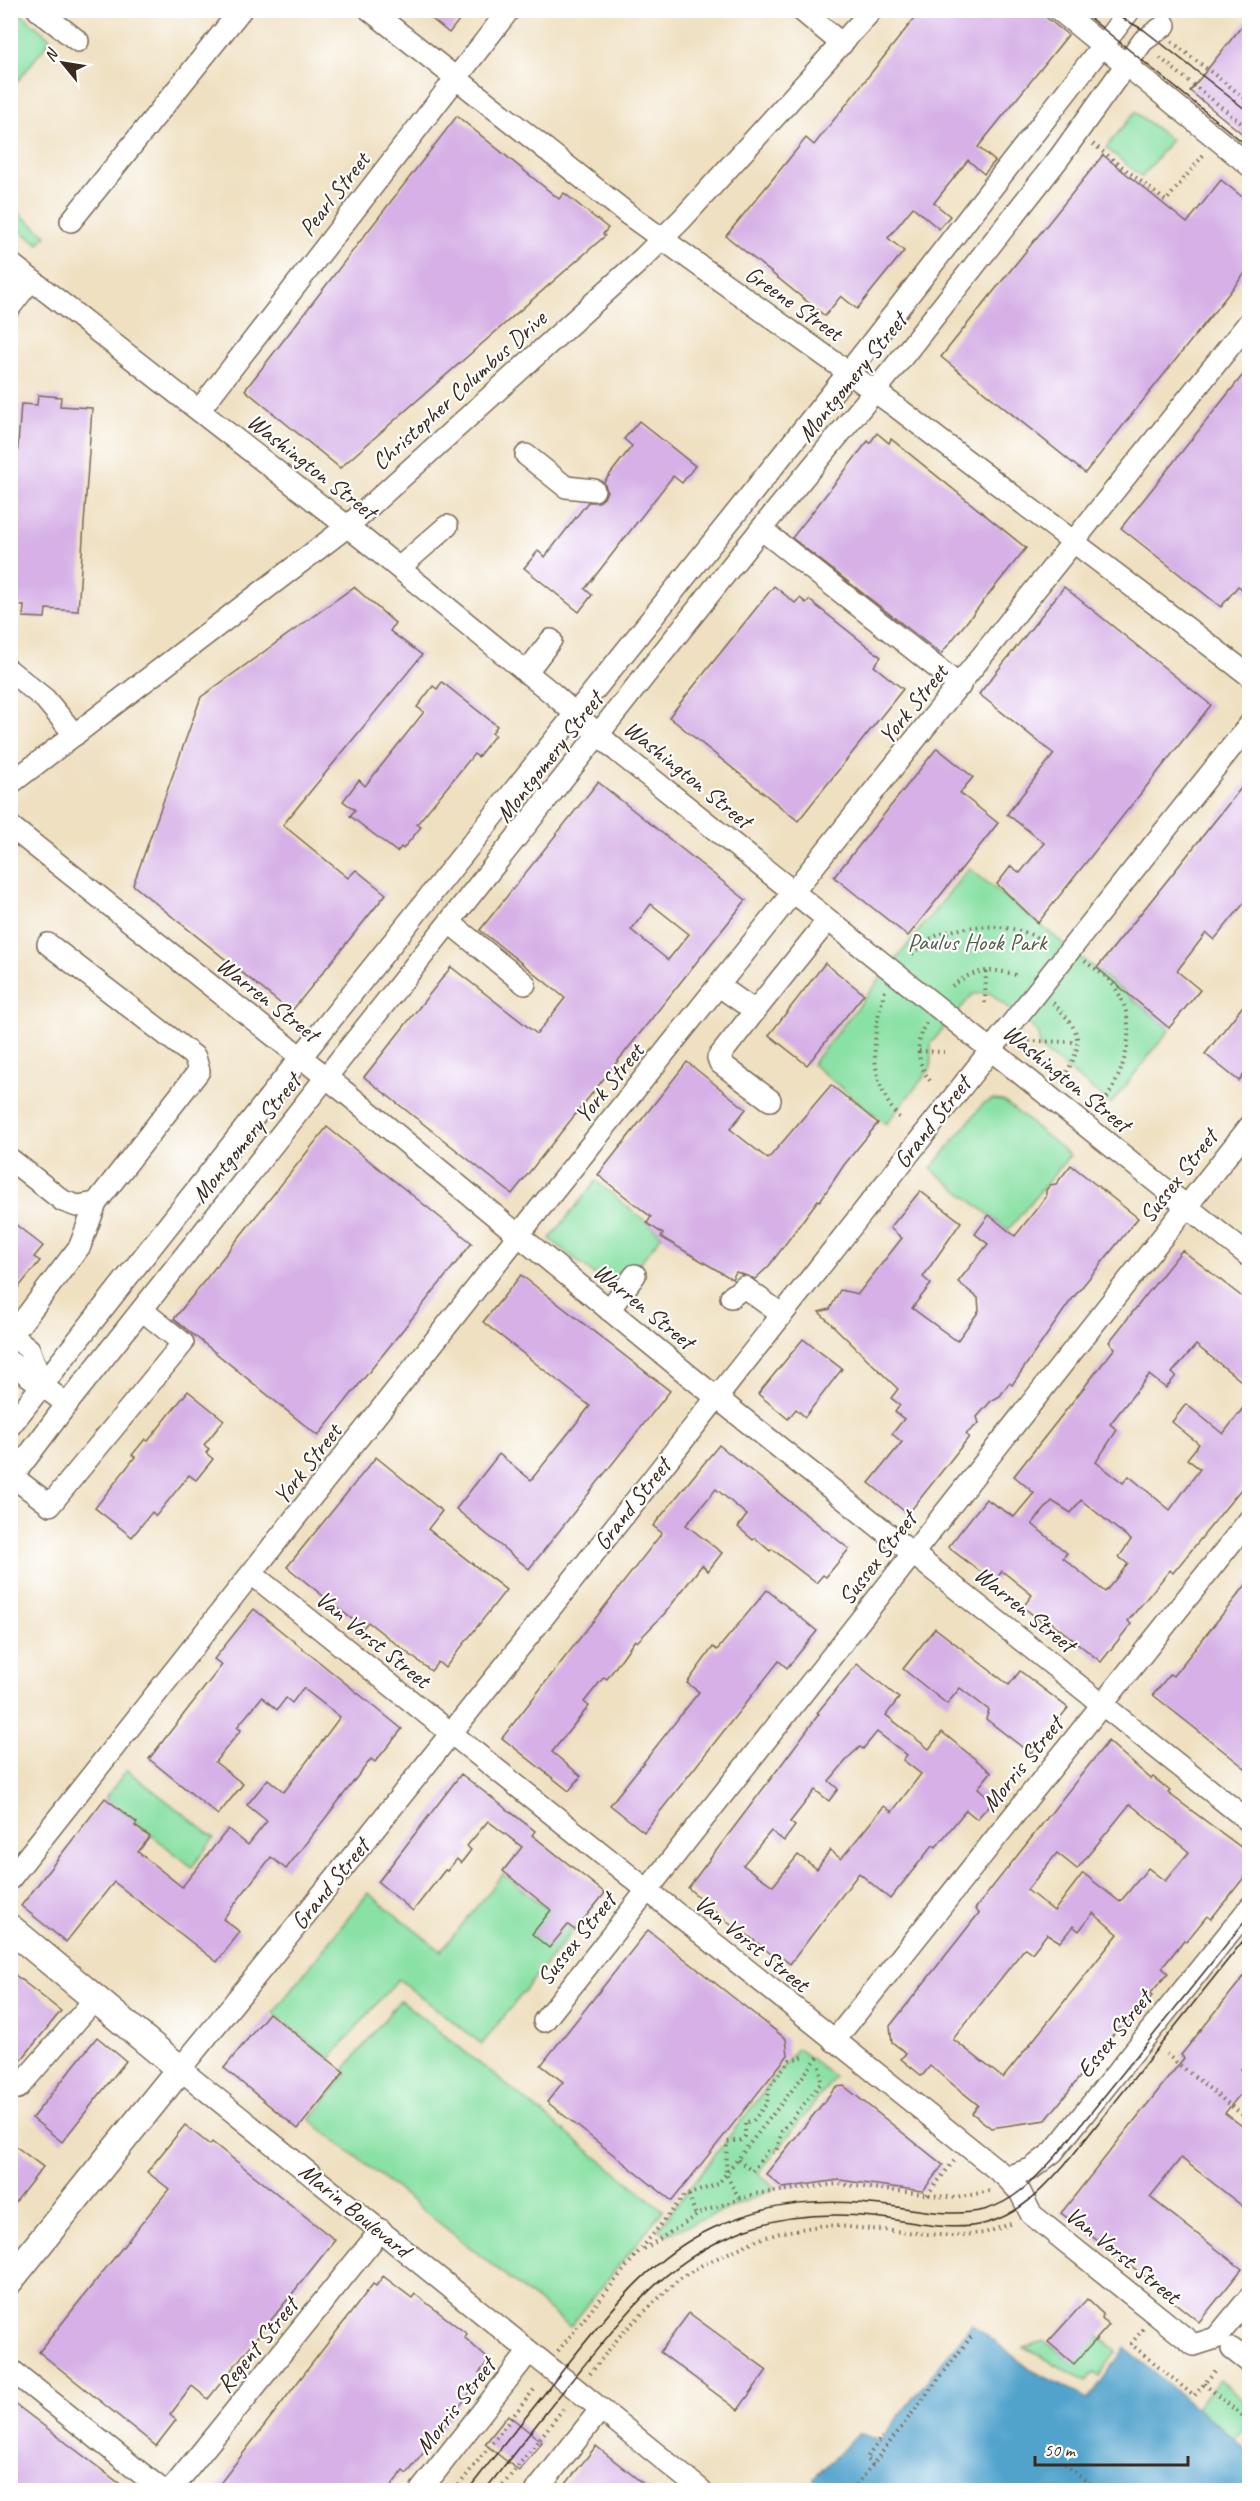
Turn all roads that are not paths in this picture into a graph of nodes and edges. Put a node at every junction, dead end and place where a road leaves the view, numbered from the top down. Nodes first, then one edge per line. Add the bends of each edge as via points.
1 (38, 10) edge
2 (242, 10) edge
3 (370, 10) edge
4 (509, 10) edge
5 (801, 10) edge
6 (872, 10) edge
7 (1059, 10) edge
8 (1123, 13) edge
9 (1168, 34) road end
10 (78, 40) dead end
11 (1143, 41) junction
12 (842, 44) junction
13 (1102, 46) junction
14 (1126, 65) junction
15 (455, 79) junction
16 (1250, 166) edge
17 (71, 221) dead end
18 (662, 239) junction
19 (10, 263) edge
20 (32, 280) junction
21 (10, 307) edge
22 (1250, 321) edge
23 (849, 373) junction
24 (875, 392) junction
25 (200, 409) junction
26 (526, 455) dead end
27 (594, 490) dead end
28 (348, 526) junction
29 (447, 526) dead end
30 (760, 529) junction
31 (1076, 542) junction
32 (399, 568) junction
33 (551, 640) dead end
34 (10, 671) edge
35 (526, 673) junction
36 (1250, 676) edge
37 (960, 686) junction
38 (575, 713) junction
39 (1250, 724) edge
40 (75, 735) junction
41 (599, 735) junction
42 (10, 784) edge
43 (10, 826) edge
44 (794, 893) junction
45 (828, 920) junction
46 (450, 923) junction
47 (48, 944) dead end
48 (525, 984) dead end
49 (719, 986) junction
50 (755, 1011) junction
51 (990, 1048) junction
52 (301, 1057) junction
53 (327, 1078) junction
54 (770, 1100) dead end
55 (1250, 1126) edge
56 (10, 1159) edge
57 (96, 1203) junction
58 (1186, 1207) junction
59 (517, 1236) junction
60 (1250, 1257) edge
61 (635, 1275) dead end
62 (730, 1297) dead end
63 (142, 1310) junction
64 (609, 1311) junction
65 (781, 1314) junction
66 (11, 1334) edge
67 (10, 1362) edge
68 (42, 1384) junction
69 (716, 1397) junction
70 (67, 1404) junction
71 (10, 1426) edge
72 (12, 1478) edge
73 (1250, 1519) edge
74 (914, 1553) junction
75 (252, 1574) junction
76 (1103, 1704) junction
77 (449, 1734) junction
78 (1250, 1822) edge
79 (10, 1879) edge
80 (647, 1892) junction
81 (1250, 1906) edge
82 (10, 1928) edge
83 (96, 1998) junction
84 (544, 2021) dead end
85 (834, 2041) junction
86 (180, 2069) junction
87 (10, 2082) edge
88 (998, 2184) junction
89 (381, 2230) junction
90 (10, 2280) edge
91 (1250, 2297) edge
92 (1224, 2344) junction
93 (528, 2353) junction
94 (1250, 2363) edge
95 (10, 2369) edge
96 (600, 2410) junction
97 (162, 2490) edge
98 (171, 2490) edge
99 (421, 2490) edge
100 (537, 2490) edge
101 (701, 2490) edge

1 - 10 street
2 - 17 street
3 - 15 street, Greene Street
4 - 15 street, Pearl Street
5 - 12 street
6 - 12 street, Christopher Columbus Drive
7 - 13 street
8 - 11 street
8 - 13 street, Montgomery Street
9 - 11 street, Montgomery Street
11 - 14 street, Montgomery Street
12 - 18 street, Christopher Columbus Drive
13 - 14 street
13 - 23 street, Montgomery Street
14 - 16 street
14 - 24 street, Montgomery Street via 1059,158
15 - 18 street, Greene Street
15 - 25 street, Pearl Street
18 - 23 street, Greene Street
18 - 28 street, Christopher Columbus Drive
19 - 20 street, Washington Street
20 - 21 street
20 - 25 street, Washington Street
22 - 31 street, York Street
23 - 24 street, Greene Street
23 - 38 street, Montgomery Street
24 - 30 street, Montgomery Street
24 - 31 street, Greene Street
25 - 28 street, Washington Street
26 - 27 street via 566,487
28 - 32 street, Washington Street
28 - 40 street, Christopher Columbus Drive
29 - 32 street
30 - 37 street
30 - 41 street, Montgomery Street
31 - 36 street, Greene Street
31 - 37 street, York Street
32 - 35 street, Washington Street
33 - 35 street
34 - 40 street via 45,699
35 - 38 street, Washington Street
37 - 44 street, York Street
38 - 41 street, Washington Street
38 - 52 street, Montgomery Street
39 - 51 street, Grand Street
40 - 42 street, Christopher Columbus Drive
41 - 44 street, Washington Street
41 - 46 street, Montgomery Street
43 - 52 street, Warren Street
44 - 45 street, Washington Street
44 - 49 street, York Street
45 - 50 street
45 - 51 street, Washington Street
46 - 48 street
46 - 53 street, Montgomery Street
47 - 57 street via 195,1057 199,1071
49 - 50 street
49 - 59 street, York Street
50 - 54 street via 718,1058
51 - 58 street, Washington Street
51 - 65 street, Grand Street
52 - 53 street, Warren Street
52 - 68 street, Montgomery Street
53 - 59 street, Warren Street
53 - 63 street, Montgomery Street
55 - 58 street, Sussex Street
56 - 57 street via 63,1201 77,1206
57 - 66 street via 80,1246
58 - 60 street, Washington Street
58 - 74 street, Sussex Street
59 - 64 street, Warren Street
59 - 75 street, York Street
61 - 64 street
62 - 65 street via 744,1287
63 - 70 street, Montgomery Street
63 - 72 street via 183,1343 50,1505
64 - 69 street, Warren Street
65 - 69 street, Grand Street
66 - 68 street via 29,1349
67 - 68 street
68 - 70 street
68 - 71 street, Montgomery Street
69 - 74 street, Warren Street
69 - 77 street, Grand Street
70 - 72 street, Montgomery Street
73 - 76 street, Morris Street
74 - 76 street, Warren Street
74 - 80 street, Sussex Street
75 - 77 street, Van Vorst Street
75 - 79 street, York Street
76 - 78 street, Warren Street
76 - 85 street, Morris Street
77 - 80 street, Van Vorst Street
77 - 86 street, Grand Street
80 - 84 street, Sussex Street
80 - 85 street, Van Vorst Street
81 - 88 street, Essex Street via 1053,2152 1031,2169
82 - 83 main road, Marin Boulevard
83 - 86 main road, Marin Boulevard
83 - 87 street via 18,2088
85 - 88 street, Van Vorst Street
86 - 89 street, Marin Boulevard
86 - 90 main road, Grand Street
88 - 92 street, Van Vorst Street via 1020,2192 1031,2214 1194,2345
89 - 93 street, Marin Boulevard
89 - 98 street, Regent Street
91 - 92 street
92 - 94 street
93 - 96 street, Marin Boulevard
93 - 99 street, Morris Street
95 - 97 street
96 - 100 street
96 - 101 street, Marin Boulevard

